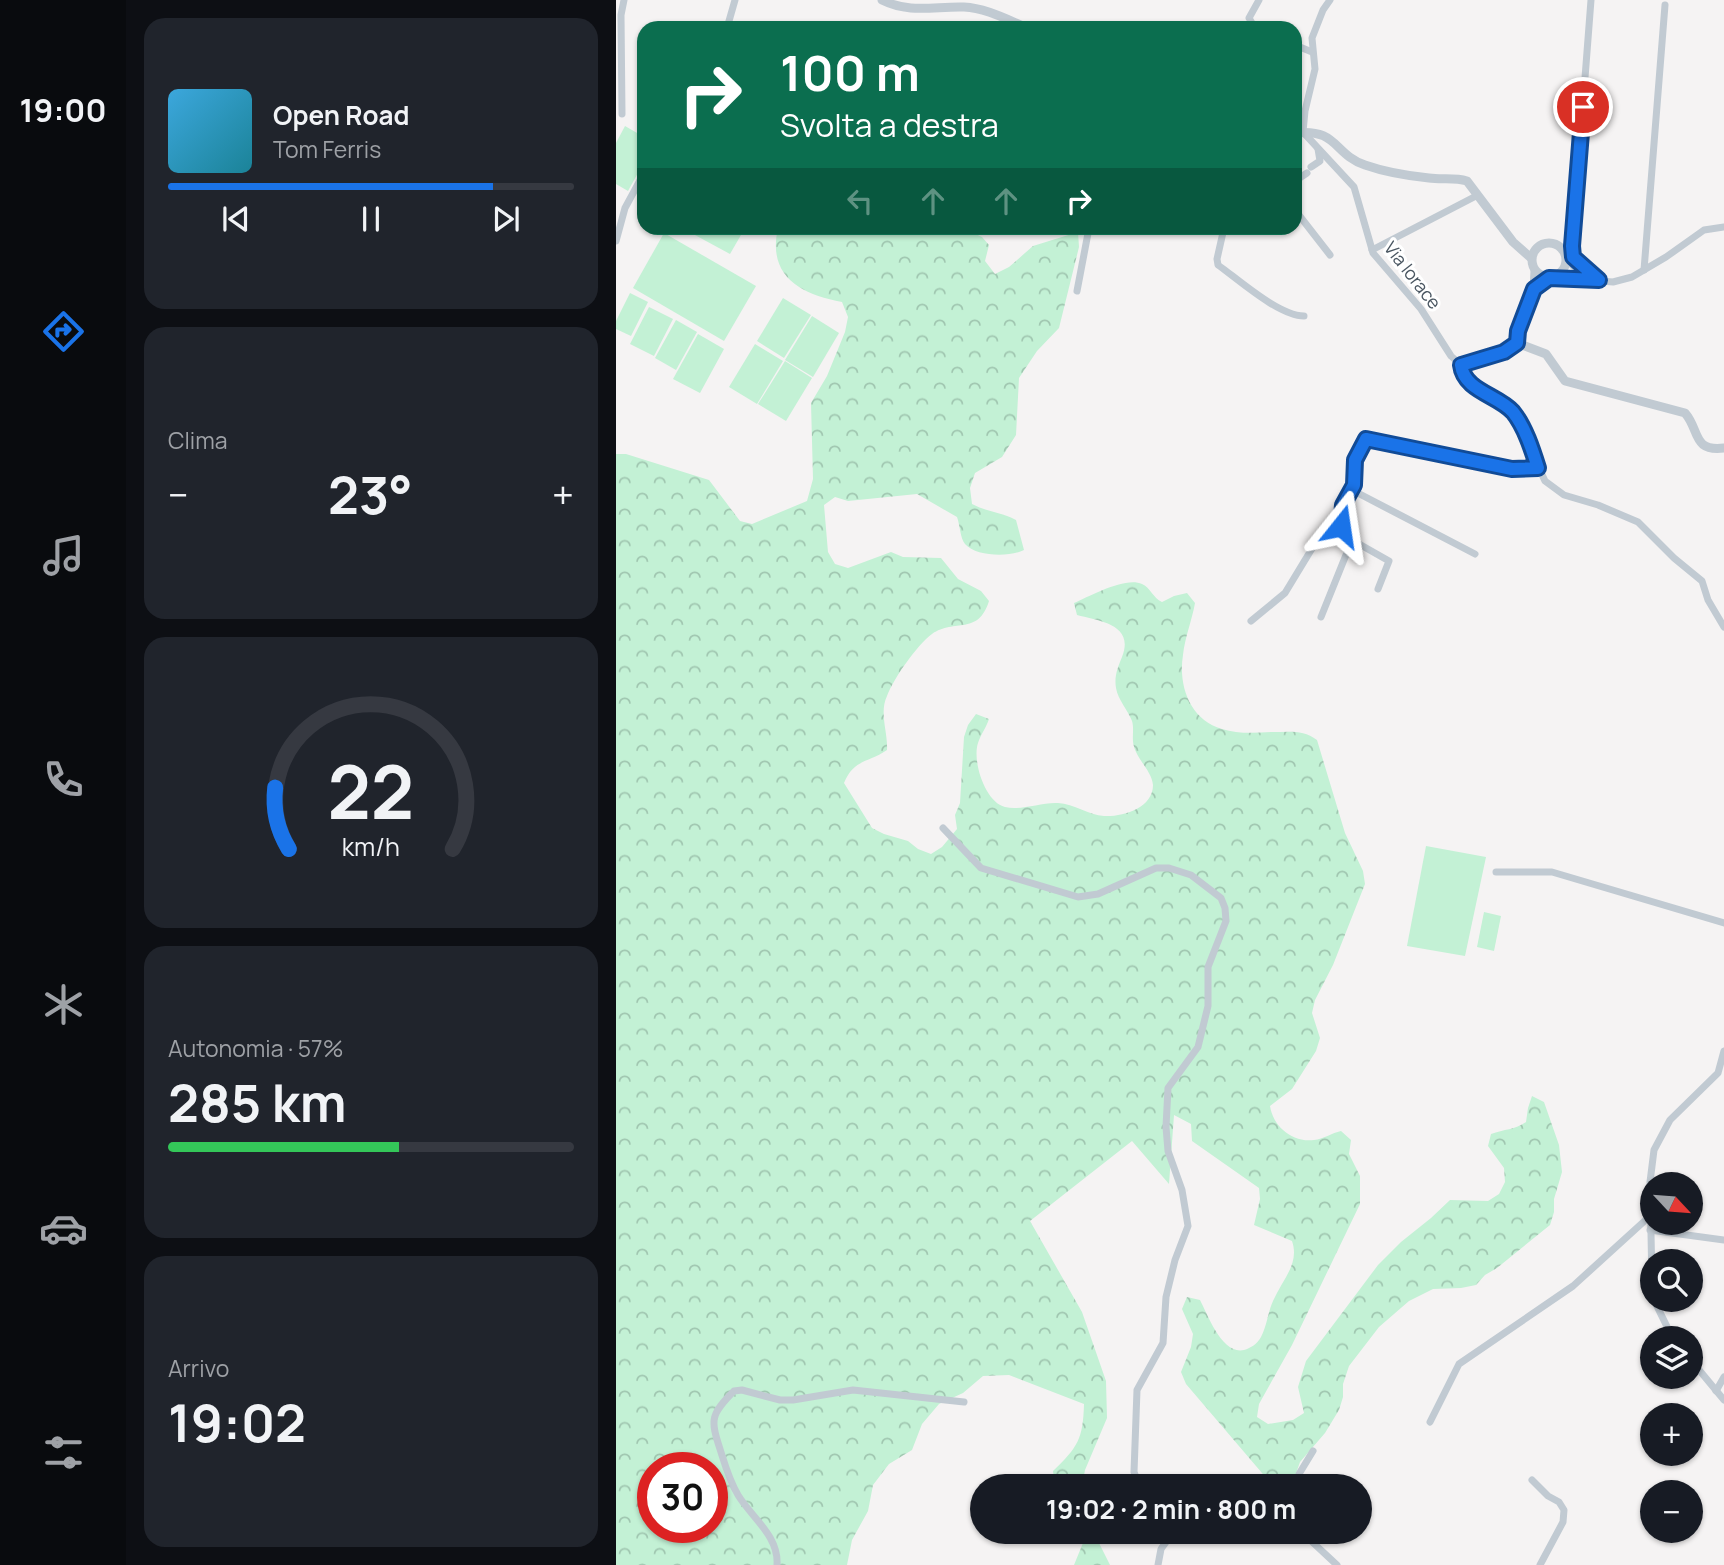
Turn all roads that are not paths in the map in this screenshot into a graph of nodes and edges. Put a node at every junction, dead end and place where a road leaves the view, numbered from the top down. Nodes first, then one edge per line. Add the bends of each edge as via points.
1 (624, 0) edge
2 (734, 0) edge
3 (882, 0) edge
4 (1259, 0) edge
5 (1330, 0) edge
6 (1591, 0) edge
7 (1665, 5) dead end
8 (729, 21) edge
9 (1010, 21) edge
10 (1251, 21) edge
11 (1302, 48) edge
12 (1312, 52) junction
13 (622, 114) dead end
14 (1302, 122) edge
15 (1302, 132) edge
16 (1302, 134) edge
17 (1317, 145) junction
18 (1302, 175) edge
19 (637, 186) edge
20 (1478, 195) junction
21 (1302, 219) edge
22 (1724, 227) edge
23 (1088, 235) edge
24 (1222, 235) edge
25 (616, 241) edge
26 (1513, 242) junction
27 (1539, 245) junction
28 (1372, 250) junction
29 (1330, 255) dead end
30 (1531, 258) junction
31 (1566, 259) junction
32 (1644, 270) junction
33 (1535, 271) junction
34 (1551, 277) junction
35 (1596, 280) junction
36 (1534, 289) junction
37 (1077, 291) dead end
38 (1304, 316) dead end
39 (1517, 343) junction
40 (1461, 365) junction
41 (1724, 448) edge
42 (1538, 468) junction
43 (1352, 490) junction
44 (1340, 530) junction
45 (1352, 540) junction
46 (1475, 554) dead end
47 (1378, 589) dead end
48 (1321, 617) dead end
49 (1251, 621) dead end
50 (1724, 627) edge
51 (943, 828) dead end
52 (1496, 873) dead end
53 (1724, 923) edge
54 (1724, 1051) edge
55 (1651, 1172) edge
56 (1640, 1225) edge
57 (1694, 1236) edge
58 (1724, 1240) edge
59 (1703, 1375) edge
60 (1724, 1377) edge
61 (1716, 1391) junction
62 (1724, 1400) edge
63 (964, 1402) dead end
64 (1430, 1422) dead end
65 (1314, 1451) dead end
66 (1134, 1474) edge
67 (1299, 1474) edge
68 (1532, 1480) dead end
69 (1165, 1544) edge
70 (1314, 1544) edge
71 (777, 1565) edge
72 (1158, 1565) edge
73 (1337, 1565) edge
74 (1541, 1565) edge

1 - 13 street
2 - 8 street
3 - 9 street via 911,10 966,7
4 - 10 street
5 - 12 street via 1312,38
6 - 35 street via 1572,246 1573,257
7 - 32 street
11 - 12 street
12 - 14 street via 1315,69
15 - 20 street via 1327,137 1366,166 1463,180
16 - 17 street, Via Iorace
17 - 18 street via 1320,161
17 - 28 street, Via Iorace via 1354,187
19 - 25 street
20 - 26 street
20 - 28 street
21 - 29 street
22 - 32 street via 1704,230
23 - 37 street
24 - 38 street via 1218,265 1282,310
26 - 27 street
26 - 30 street
27 - 30 street
27 - 31 street via 1555,244
28 - 40 street, Via Iorace
30 - 33 street
31 - 34 street via 1563,270
31 - 35 street
32 - 35 street via 1613,282
33 - 34 street
33 - 36 street
34 - 35 street
34 - 36 street
36 - 39 street
39 - 40 street via 1504,352
39 - 41 street via 1546,354 1564,380 1685,413 1700,443
40 - 42 street, Via Iorace via 1473,385 1513,412
42 - 43 street via 1512,469 1366,439 1355,460
42 - 50 street via 1545,481 1564,495 1638,522 1702,581 1707,600
43 - 44 street via 1343,505
43 - 46 street
44 - 45 street
44 - 49 street via 1319,537 1285,593
45 - 47 street via 1389,561
45 - 48 street
51 - 66 street via 981,867 1078,897 1098,894 1156,868 1170,868 1191,875 1221,898 1225,908 1226,920 1208,967 1208,1006 1198,1047 1168,1088 1168,1152 1182,1190 1188,1226 1166,1297 1164,1343 1137,1390
52 - 53 street via 1552,872
54 - 55 street via 1718,1073 1670,1120 1654,1150
56 - 64 street via 1573,1286 1459,1364
57 - 58 street
59 - 61 street
60 - 61 street
61 - 62 street
63 - 71 street via 853,1390 780,1400 734,1391 717,1411 713,1428 728,1475 740,1499 769,1535
65 - 67 street
68 - 74 street via 1564,1510 1563,1522
69 - 72 street
70 - 73 street

